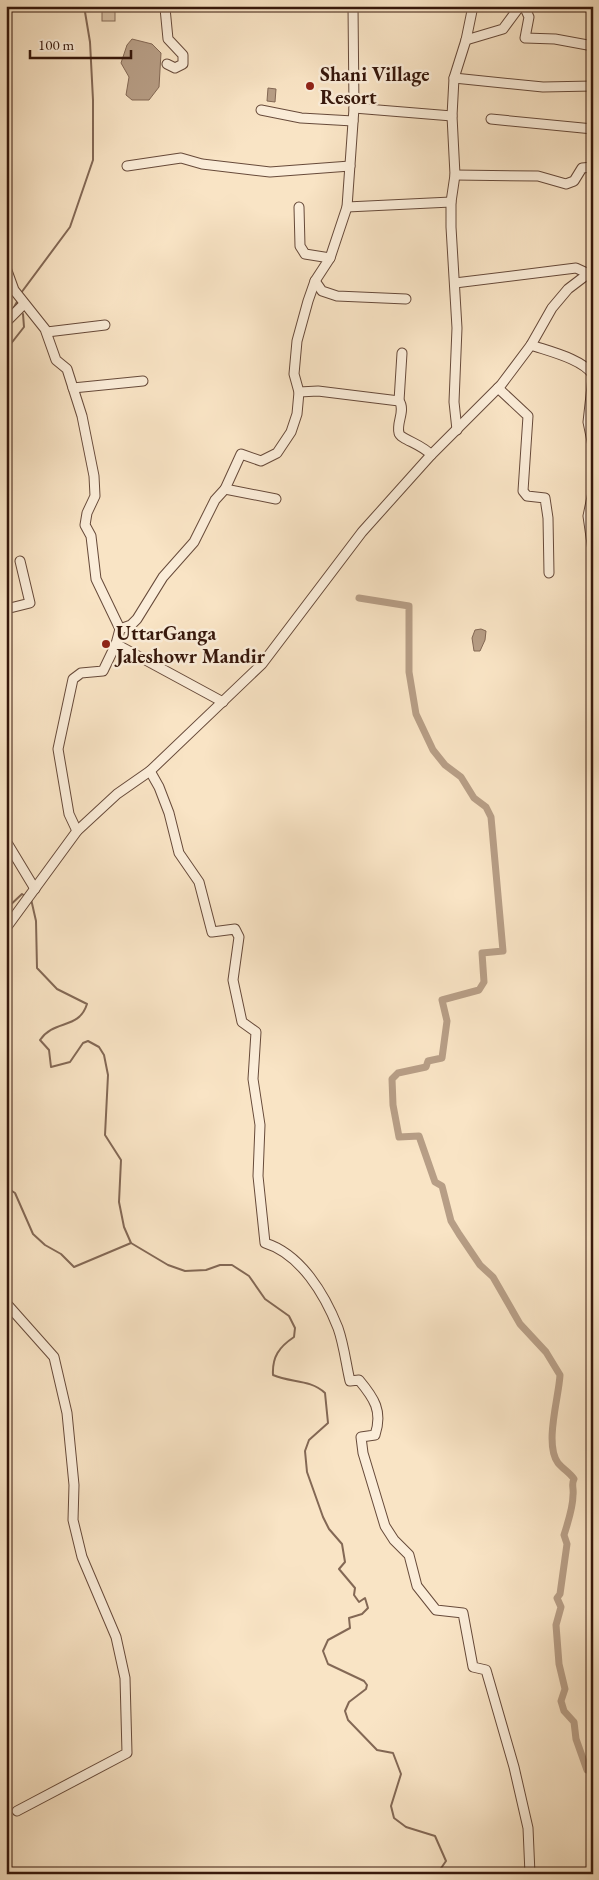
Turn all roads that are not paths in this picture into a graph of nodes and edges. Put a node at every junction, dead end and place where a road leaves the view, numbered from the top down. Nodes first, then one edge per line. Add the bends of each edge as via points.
1 (160, 6) edge
2 (353, 6) edge
3 (473, 6) edge
4 (520, 6) edge
5 (524, 6) edge
6 (466, 40) junction
7 (593, 46) edge
8 (167, 64) dead end
9 (454, 78) junction
10 (592, 86) edge
11 (354, 108) junction
12 (261, 110) dead end
13 (452, 116) junction
14 (491, 119) dead end
15 (353, 121) junction
16 (593, 129) edge
17 (128, 166) dead end
18 (350, 166) junction
19 (593, 167) edge
20 (455, 175) junction
21 (451, 202) junction
22 (299, 207) dead end
23 (347, 207) junction
24 (330, 258) junction
25 (6, 268) edge
26 (591, 272) edge
27 (315, 281) junction
28 (455, 282) junction
29 (406, 299) dead end
30 (23, 301) junction
31 (6, 322) edge
32 (104, 325) dead end
33 (47, 332) junction
34 (531, 345) junction
35 (402, 353) dead end
36 (143, 381) dead end
37 (592, 381) edge
38 (73, 388) junction
39 (498, 388) junction
40 (299, 392) junction
41 (399, 401) junction
42 (457, 430) junction
43 (593, 446) edge
44 (431, 455) junction
45 (225, 489) junction
46 (593, 492) edge
47 (276, 499) dead end
48 (593, 551) edge
49 (20, 561) dead end
50 (549, 573) dead end
51 (6, 610) edge
52 (120, 629) junction
53 (116, 644) junction
54 (223, 702) junction
55 (150, 771) junction
56 (77, 831) junction
57 (6, 841) edge
58 (34, 890) junction
59 (6, 928) edge
60 (6, 1303) edge
61 (17, 1811) dead end
62 (530, 1874) edge

1 - 8 street via 165,8 168,40 183,55 183,64 175,68
2 - 11 street
3 - 6 street
4 - 6 street via 503,29
5 - 7 street via 529,17 525,38 555,39
6 - 9 street
9 - 10 street via 543,88
9 - 13 street
11 - 13 street
11 - 15 street
12 - 15 street via 301,118
13 - 20 street
14 - 16 street
15 - 18 street
17 - 18 street via 181,158 202,164 270,172
18 - 23 street
19 - 20 street via 582,168 574,180 566,184 538,176
20 - 21 street
21 - 23 street
21 - 28 street
22 - 24 street via 300,246 305,254
23 - 24 street
24 - 27 street
25 - 30 street via 14,290
26 - 28 street via 576,268
26 - 34 street via 568,289 552,308
27 - 29 street via 322,291 337,296
27 - 40 street via 297,341 294,374
28 - 42 street via 454,402
30 - 31 street
30 - 33 street
32 - 33 street
33 - 38 street via 56,360 67,369
34 - 37 street via 565,356 589,369
34 - 39 street
35 - 41 street
36 - 38 street
37 - 43 street via 588,422
38 - 52 street via 94,476 95,496 85,525 90,536 96,579
39 - 42 street
39 - 50 street via 528,416 523,491 527,496 545,498
40 - 41 street via 318,391
40 - 45 street via 291,432 277,453 261,461 241,454
41 - 44 street via 402,406 398,433
42 - 44 street
44 - 54 street via 362,532 262,664
45 - 47 street
45 - 52 street via 215,500 194,542 163,577 137,619
46 - 48 street via 588,516
49 - 51 street via 30,603
52 - 53 street
53 - 54 street
53 - 56 street via 102,671 81,673 73,679 58,749 69,814
54 - 55 street
55 - 56 street via 117,794
55 - 62 street via 169,813 179,853 199,882 212,932 236,929 240,937 233,980 242,1022 256,1032 253,1079 260,1125 258,1176 265,1243 278,1247 318,1286 338,1329 350,1381 359,1380 377,1404 379,1422 375,1435 361,1437 385,1526 409,1555 417,1586 436,1610 463,1613 473,1667 486,1670 514,1767 528,1828
56 - 58 street
57 - 58 street
58 - 59 street
60 - 61 street via 54,1357 67,1413 74,1485 73,1520 82,1557 116,1637 124,1678 127,1753

